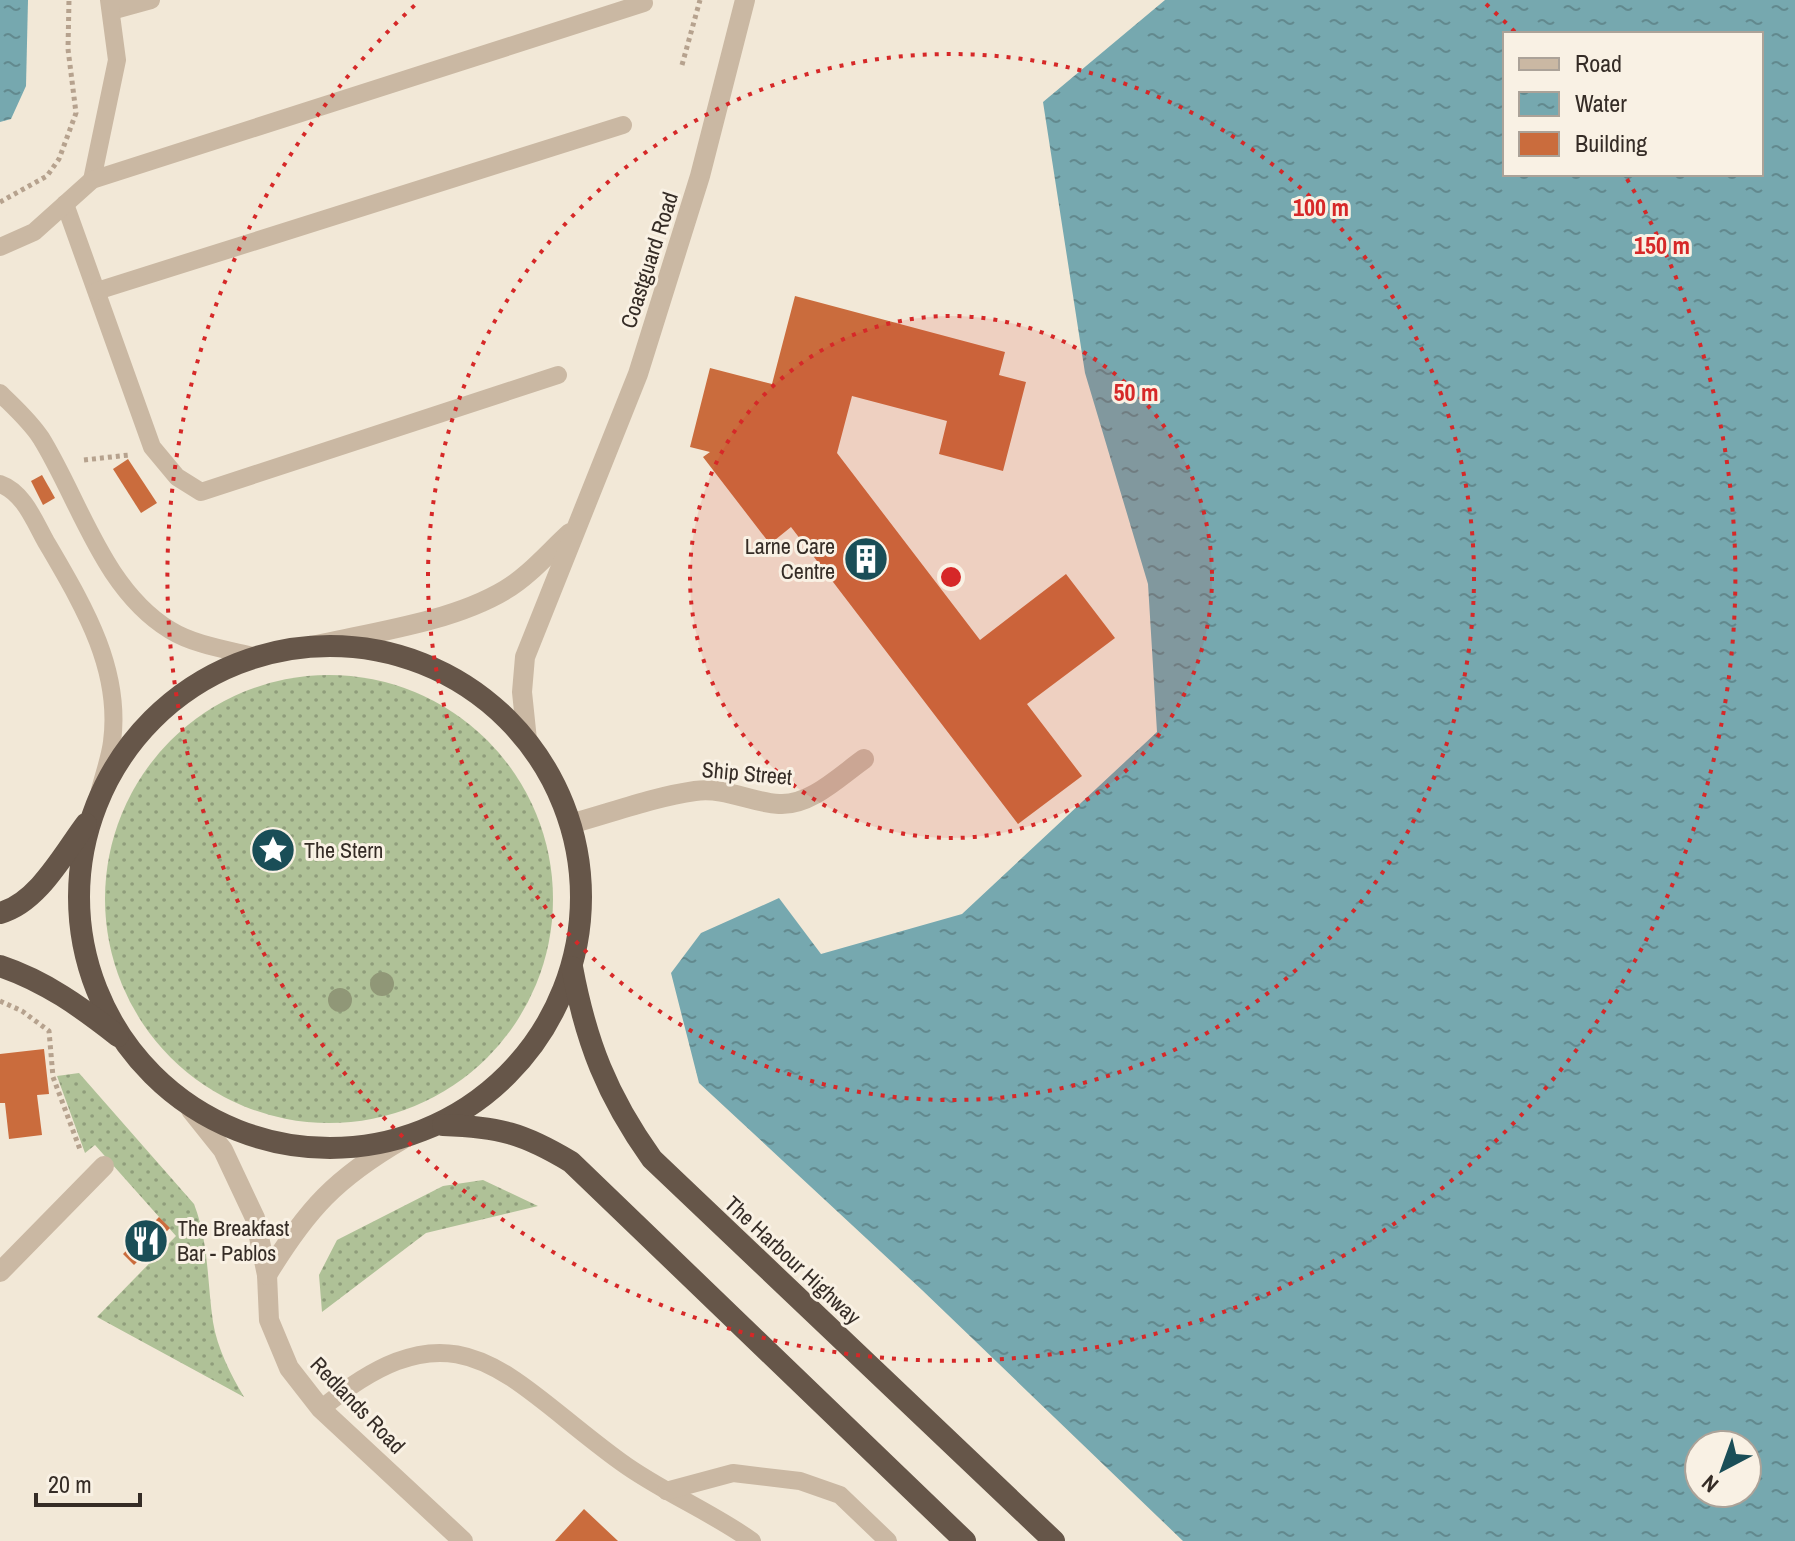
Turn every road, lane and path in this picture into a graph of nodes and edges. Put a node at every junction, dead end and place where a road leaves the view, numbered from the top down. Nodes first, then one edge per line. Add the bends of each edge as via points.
1 (69, 0) edge
2 (151, 0) edge
3 (643, 0) edge
4 (700, 0) edge
5 (745, 0) edge
6 (110, 6) edge
7 (682, 65) dead end
8 (623, 125) dead end
9 (92, 180) junction
10 (0, 202) edge
11 (65, 204) junction
12 (0, 247) edge
13 (97, 291) junction
14 (558, 375) dead end
15 (0, 393) edge
16 (71, 461) dead end
17 (136, 465) dead end
18 (0, 484) edge
19 (576, 527) junction
20 (304, 648) junction
21 (257, 657) junction
22 (527, 740) junction
23 (864, 759) dead end
24 (100, 790) junction
25 (91, 817) junction
26 (570, 824) junction
27 (0, 913) edge
28 (0, 966) edge
29 (572, 967) junction
30 (0, 1001) edge
31 (129, 1045) junction
32 (191, 1110) junction
33 (443, 1125) junction
34 (403, 1139) junction
35 (98, 1172) joint
36 (0, 1272) edge
37 (267, 1275) junction
38 (321, 1409) junction
39 (666, 1491) junction
40 (463, 1541) edge
41 (752, 1541) edge
42 (888, 1541) edge
43 (965, 1541) edge
44 (1054, 1541) edge

1 - 10 path via 68,49 76,113 47,176
2 - 6 lane
3 - 9 lane
4 - 7 path
5 - 19 street, Coastguard Road via 700,176 647,345
6 - 9 lane via 117,60
8 - 13 lane
9 - 11 lane
11 - 12 lane via 34,232
11 - 13 lane
13 - 14 lane via 152,447 177,477 201,492
15 - 21 lane via 42,439 90,533 155,620 173,632
16 - 17 path via 129,455
18 - 24 lane via 9,487 28,511 90,618 101,648 110,686 112,741
19 - 20 street, Coastguard Road via 508,589 486,600
19 - 22 street, Coastguard Road via 525,657
20 - 21 highway
20 - 22 highway via 355,645 401,654 489,700
21 - 24 highway via 156,715 128,745
22 - 26 highway via 554,782
23 - 26 street, Ship Street via 795,802 775,804 727,791 695,791
24 - 25 highway
25 - 27 highway via 29,897
25 - 31 highway via 79,871 81,933 98,991
26 - 29 highway via 579,869 580,919
28 - 31 highway via 74,1001
29 - 33 highway via 550,1017 521,1058
29 - 44 highway, The Harbour Highway via 583,1023 600,1070 621,1116 652,1159
30 - 35 path via 49,1031 53,1077
31 - 32 highway
32 - 34 highway via 248,1138 289,1149 343,1151
32 - 37 street, Redlands Road via 223,1150 240,1183 255,1218
33 - 34 highway
33 - 43 highway via 488,1126 531,1138 571,1162
34 - 37 street via 358,1165 322,1197
35 - 36 street
37 - 38 street, Redlands Road via 269,1320 278,1344 289,1368
38 - 39 lane via 389,1361 426,1351 459,1353 518,1379 621,1462
38 - 40 street, Redlands Road
39 - 41 lane
39 - 42 lane via 733,1473 800,1481 840,1495

